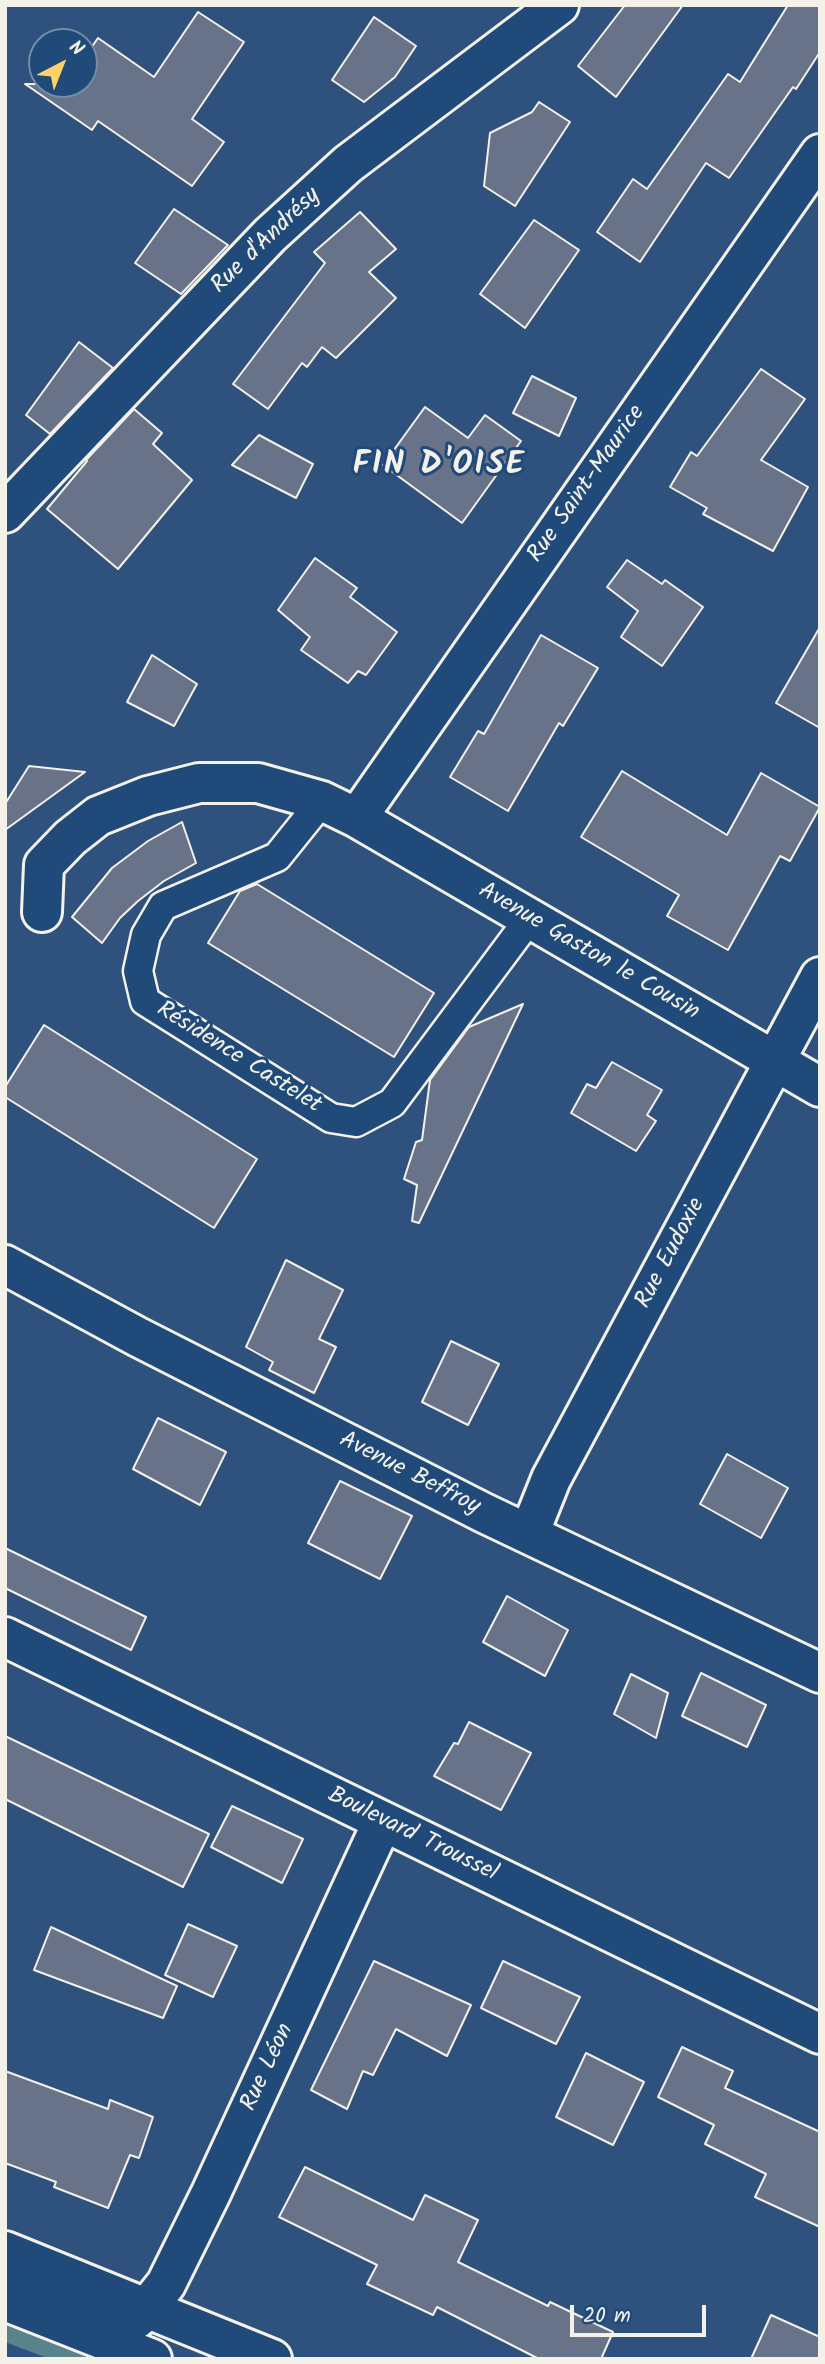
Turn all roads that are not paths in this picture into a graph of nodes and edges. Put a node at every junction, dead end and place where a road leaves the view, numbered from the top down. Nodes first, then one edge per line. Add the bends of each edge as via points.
1 (559, 5) edge
2 (820, 154) edge
3 (5, 513) edge
4 (321, 801) junction
5 (357, 818) junction
6 (42, 912) dead end
7 (530, 918) junction
8 (820, 977) edge
9 (774, 1062) junction
10 (820, 1087) edge
11 (5, 1265) edge
12 (529, 1534) junction
13 (5, 1637) edge
14 (820, 1673) edge
15 (382, 1823) junction
16 (820, 2034) edge
17 (5, 2251) edge
18 (5, 2281) edge
19 (5, 2301) edge
20 (147, 2308) junction
21 (152, 2359) edge
22 (272, 2359) edge

1 - 3 street, Rue d'Andrésy via 348,164 270,235
2 - 5 street, Rue Saint-Maurice
4 - 5 street, Avenue Gaston le Cousin
4 - 6 street, Avenue Gaston le Cousin via 258,783 199,783 148,796 98,816 44,865
4 - 7 lane, Résidence Castelet via 277,857 163,906 146,935 138,971 145,1000 331,1118 356,1122 392,1103
5 - 7 street, Avenue Gaston le Cousin
7 - 9 street, Avenue Gaston le Cousin
8 - 9 street, Rue Eudoxie
9 - 10 street, Avenue Gaston le Cousin
9 - 12 street, Rue Eudoxie via 551,1479
11 - 12 street, Avenue Beffroy
12 - 14 street, Avenue Beffroy
13 - 15 street, Boulevard Troussel
15 - 16 street, Boulevard Troussel
15 - 20 street, Rue Léon via 211,2193 166,2284
17 - 20 street
18 - 20 street via 121,2323 135,2320
19 - 21 street
20 - 22 street

